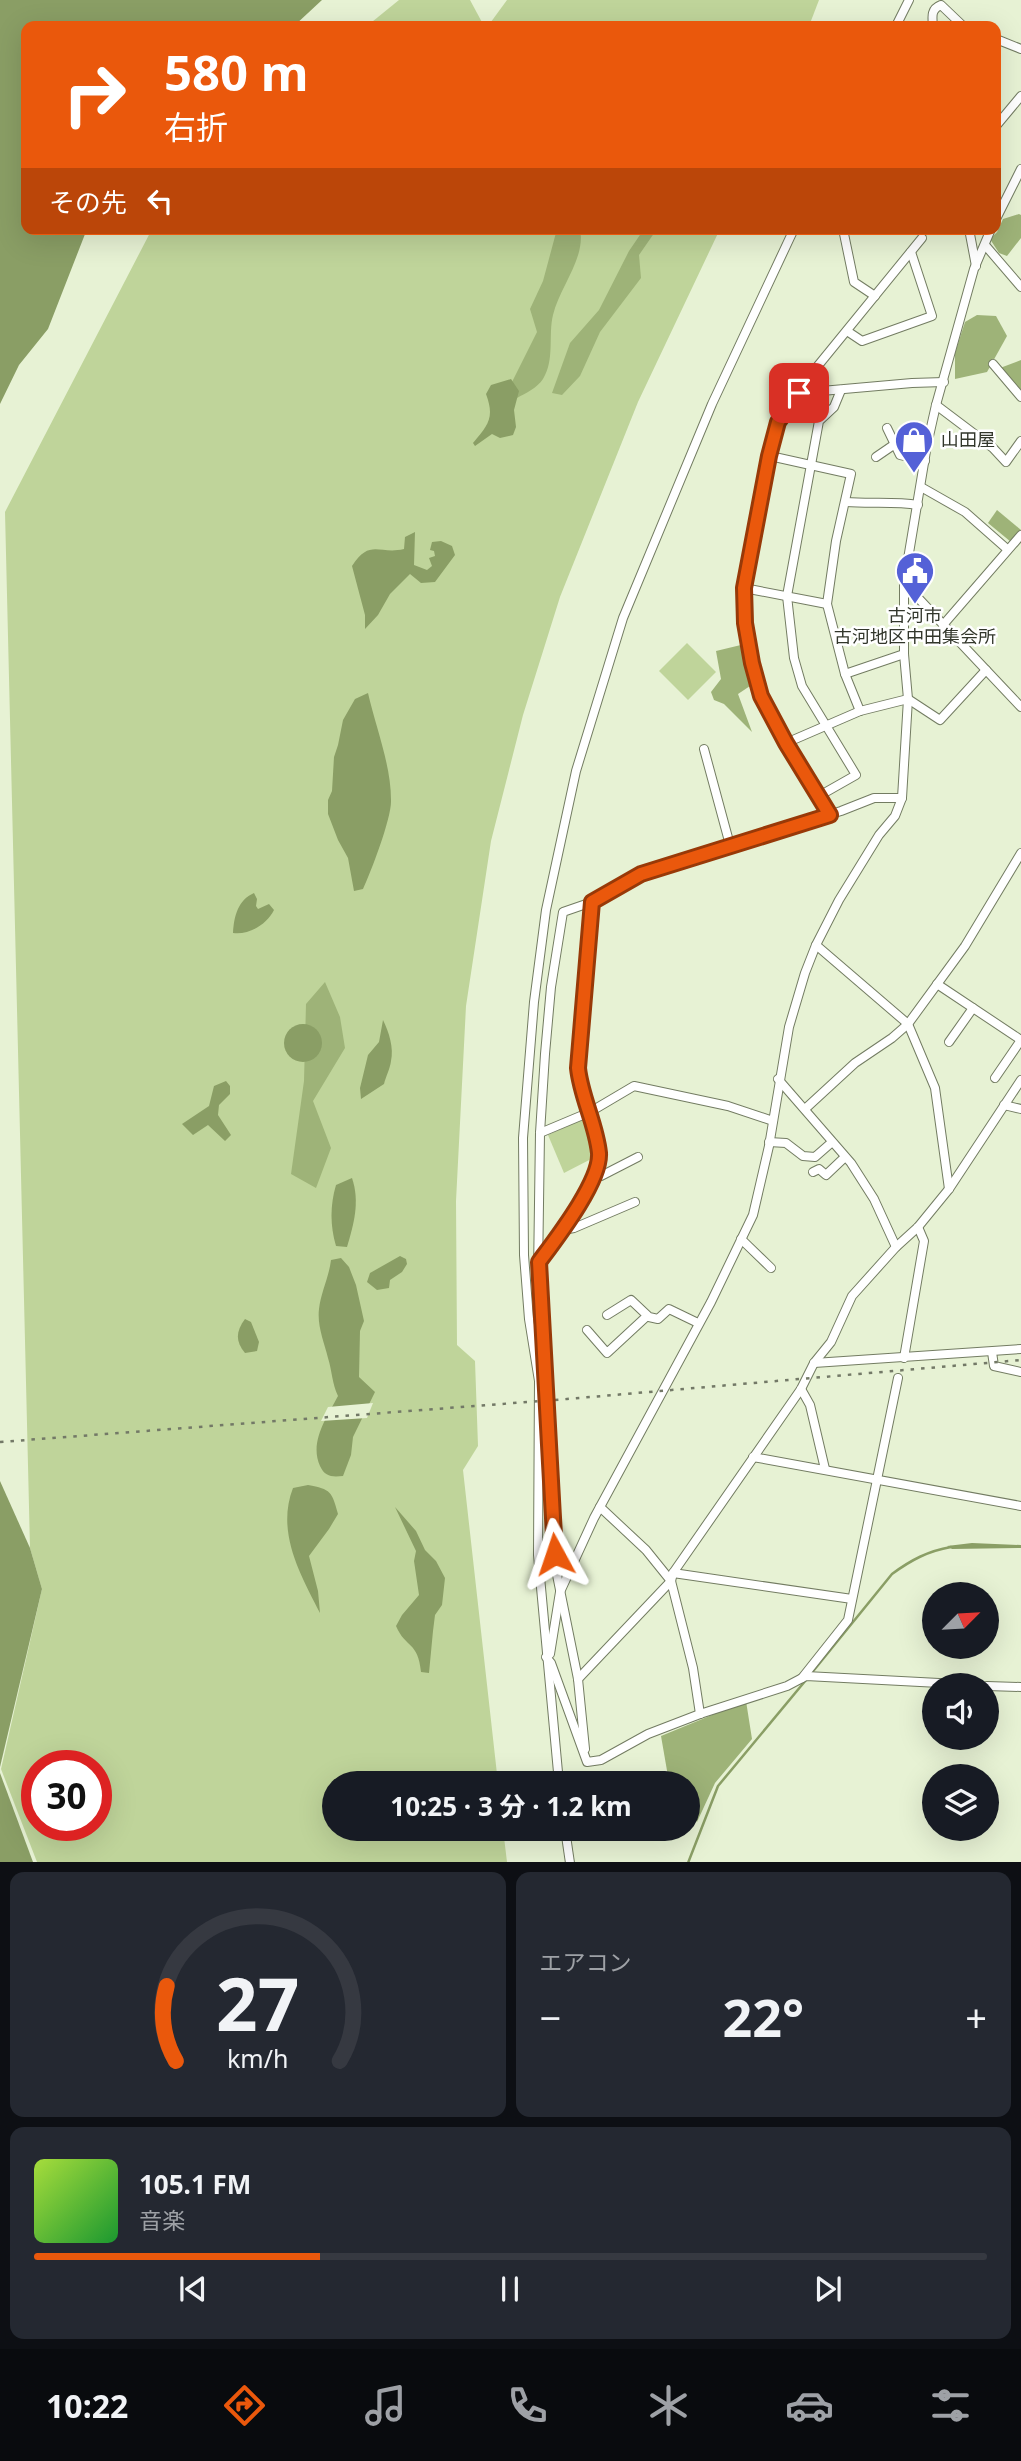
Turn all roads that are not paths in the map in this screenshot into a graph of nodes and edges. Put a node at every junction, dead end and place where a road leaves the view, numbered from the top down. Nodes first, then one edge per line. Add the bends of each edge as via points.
1 (909, 0) edge
2 (898, 21) edge
3 (933, 21) edge
4 (958, 21) edge
5 (1001, 41) edge
6 (1021, 49) edge
7 (1021, 96) edge
8 (1001, 120) edge
9 (1021, 169) edge
10 (1001, 209) edge
11 (791, 235) edge
12 (844, 235) edge
13 (971, 235) edge
14 (989, 235) edge
15 (922, 237) dead end
16 (985, 245) junction
17 (911, 252) junction
18 (976, 266) junction
19 (1021, 287) edge
20 (875, 296) junction
21 (847, 331) junction
22 (993, 364) dead end
23 (944, 382) junction
24 (841, 390) junction
25 (799, 393) junction
26 (1021, 397) edge
27 (936, 405) junction
28 (887, 428) dead end
29 (1021, 441) edge
30 (895, 444) junction
31 (769, 456) junction
32 (876, 457) dead end
33 (925, 461) junction
34 (810, 464) junction
35 (921, 487) junction
36 (846, 502) junction
37 (918, 505) junction
38 (1020, 538) edge
39 (1007, 549) junction
40 (904, 583) junction
41 (744, 588) junction
42 (787, 596) junction
43 (827, 604) junction
44 (943, 625) junction
45 (904, 654) junction
46 (986, 670) junction
47 (845, 674) junction
48 (908, 699) junction
49 (1021, 707) edge
50 (860, 711) junction
51 (825, 726) junction
52 (786, 743) junction
53 (704, 749) dead end
54 (819, 796) junction
55 (902, 799) junction
56 (830, 815) junction
57 (730, 845) junction
58 (1021, 853) edge
59 (592, 902) junction
60 (816, 945) junction
61 (937, 984) junction
62 (973, 1008) junction
63 (908, 1024) junction
64 (1021, 1040) edge
65 (948, 1042) dead end
66 (995, 1078) dead end
67 (778, 1079) junction
68 (1021, 1080) edge
69 (1004, 1105) junction
70 (1021, 1109) edge
71 (805, 1110) junction
72 (590, 1112) junction
73 (773, 1121) junction
74 (540, 1133) junction
75 (769, 1142) junction
76 (831, 1143) junction
77 (638, 1157) dead end
78 (845, 1157) junction
79 (813, 1172) dead end
80 (595, 1174) junction
81 (949, 1189) junction
82 (635, 1202) dead end
83 (918, 1227) junction
84 (563, 1230) junction
85 (741, 1239) junction
86 (896, 1247) junction
87 (539, 1262) junction
88 (771, 1268) dead end
89 (607, 1315) dead end
90 (647, 1316) junction
91 (698, 1323) junction
92 (587, 1330) dead end
93 (1021, 1349) edge
94 (992, 1352) junction
95 (904, 1358) junction
96 (814, 1363) junction
97 (1021, 1372) edge
98 (898, 1378) dead end
99 (801, 1389) junction
100 (753, 1457) junction
101 (825, 1469) junction
102 (876, 1478) junction
103 (1021, 1506) edge
104 (600, 1507) junction
105 (672, 1577) junction
106 (560, 1591) junction
107 (852, 1599) junction
108 (546, 1657) junction
109 (807, 1677) junction
110 (578, 1679) junction
111 (922, 1682) edge
112 (999, 1687) edge
113 (1021, 1688) edge
114 (700, 1714) junction
115 (587, 1762) junction
116 (558, 1771) edge
117 (567, 1841) edge
118 (570, 1862) edge

1 - 2 street
3 - 4 street via 935,8 941,5
5 - 6 street
7 - 8 street
9 - 10 street
11 - 108 street via 712,404 623,618 576,771 546,910 534,1002 523,1185 526,1285 540,1406 538,1555
12 - 20 street via 854,282
13 - 18 street
14 - 16 street
15 - 17 street
16 - 18 street
16 - 19 street
17 - 20 street
17 - 21 street via 932,316 862,341
18 - 23 street
20 - 21 street
21 - 25 street
22 - 26 street
23 - 24 street
23 - 27 street
24 - 25 street
24 - 34 street via 834,408 819,421
25 - 31 street via 778,422
27 - 29 street via 1006,462
27 - 33 street
28 - 30 street
30 - 32 street
30 - 33 street via 900,456
31 - 34 street
31 - 41 street
33 - 35 street
34 - 36 street via 851,474
34 - 42 street
35 - 37 street
35 - 39 street via 965,512
36 - 37 street
36 - 43 street
37 - 40 street
38 - 39 street
39 - 44 street
40 - 44 street
40 - 45 street
41 - 42 street
41 - 52 street via 752,663 761,696
42 - 43 street
42 - 51 street via 802,686
43 - 47 street
44 - 46 street
45 - 47 street
45 - 48 street
46 - 48 street via 940,720
46 - 49 street
47 - 50 street
48 - 50 street
48 - 55 street
50 - 51 street
51 - 52 street
51 - 54 street via 856,775
52 - 54 street
53 - 57 street
54 - 56 street
55 - 56 street via 874,798
55 - 60 street
56 - 57 street
57 - 59 street via 641,874
58 - 61 street
59 - 72 street via 578,1068
59 - 74 street via 563,912 548,1014
60 - 63 street
60 - 67 street via 796,1001
61 - 62 street
61 - 63 street
62 - 64 street
62 - 65 street
63 - 71 street via 855,1063
63 - 81 street via 935,1088
64 - 66 street
67 - 71 street
67 - 73 street
68 - 69 street
69 - 70 street
69 - 81 street
71 - 76 street
72 - 73 street via 634,1086 728,1106
72 - 74 street
72 - 80 street via 599,1153
73 - 75 street
74 - 87 street
75 - 76 street via 786,1143 803,1156 815,1157
75 - 85 street via 753,1215
76 - 78 street
77 - 80 street via 601,1176
78 - 79 street via 826,1175 819,1168
78 - 86 street via 874,1199
80 - 84 street
81 - 83 street
82 - 84 street
83 - 86 street
83 - 95 street via 924,1241
84 - 87 street
85 - 88 street
85 - 91 street
86 - 96 street via 852,1297 831,1342
87 - 106 street
89 - 90 street via 631,1300
90 - 91 street via 658,1319 669,1309
90 - 92 street via 607,1353
91 - 104 street
93 - 94 street
94 - 95 street
94 - 97 street via 994,1366
95 - 96 street
96 - 99 street
98 - 102 street
99 - 100 street
99 - 101 street via 810,1405
100 - 101 street
100 - 105 street
101 - 102 street
102 - 103 street
102 - 107 street
104 - 105 street
104 - 106 street
105 - 107 street
105 - 110 street
105 - 114 street
106 - 108 street
106 - 110 street
107 - 109 street via 848,1620
108 - 115 street
108 - 116 street
109 - 111 street
109 - 114 street
110 - 115 street
112 - 113 street
114 - 115 street via 601,1760
117 - 118 street

